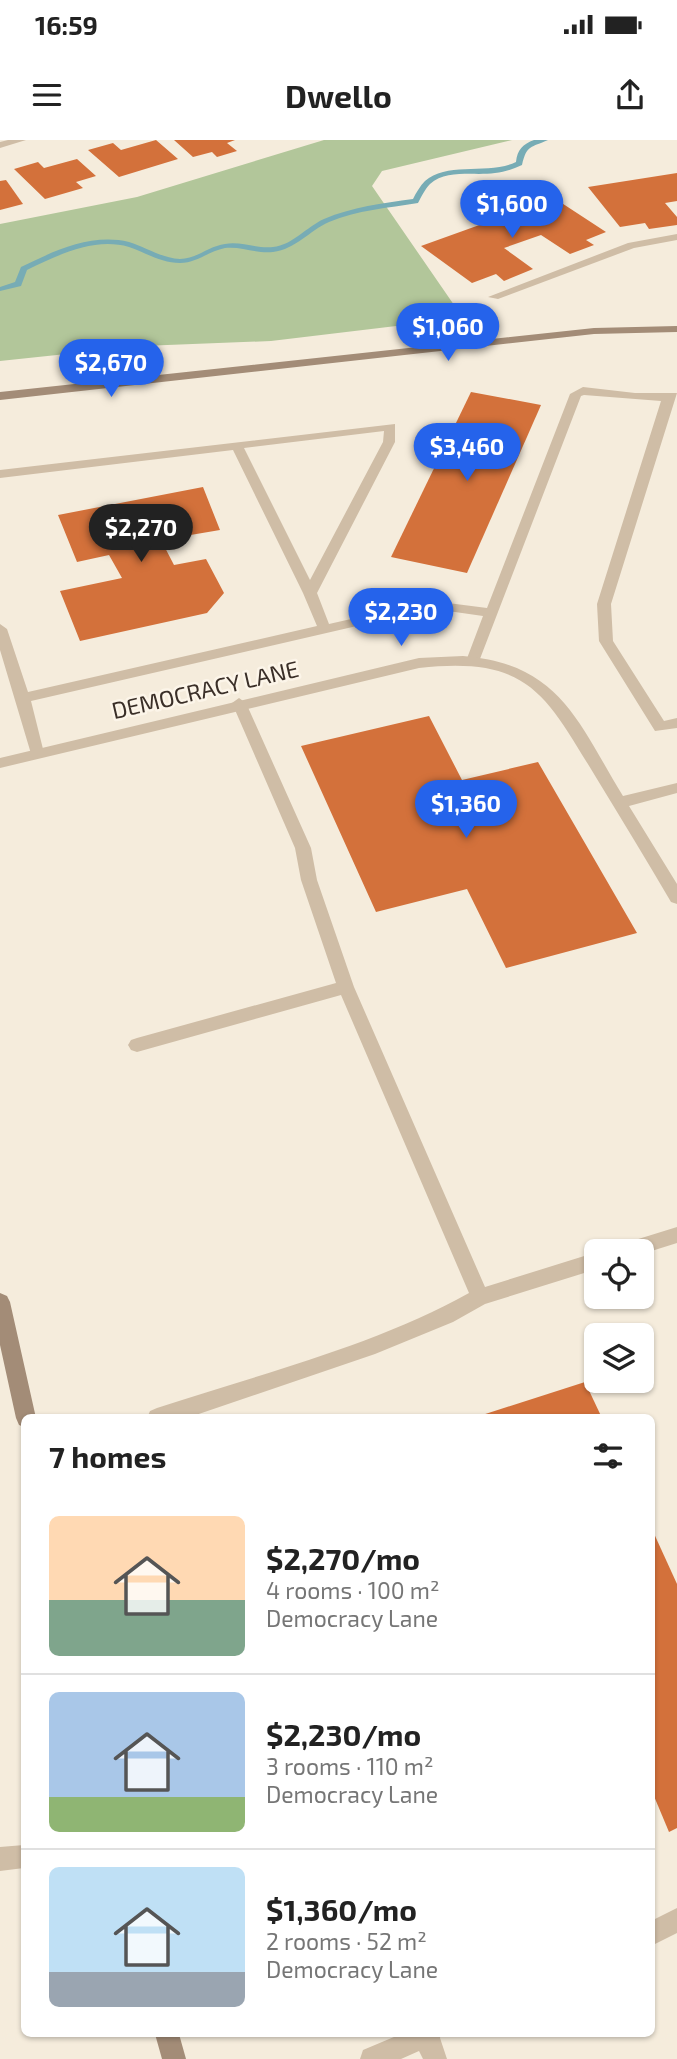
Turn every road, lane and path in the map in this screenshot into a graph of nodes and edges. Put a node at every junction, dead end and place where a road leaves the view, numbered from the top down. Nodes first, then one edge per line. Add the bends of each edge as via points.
1 (21, 140) edge
2 (0, 145) edge
3 (677, 237) edge
4 (494, 297) dead end
5 (677, 329) edge
6 (0, 396) edge
7 (673, 397) edge
8 (237, 446) junction
9 (0, 474) edge
10 (310, 593) junction
11 (491, 613) junction
12 (0, 629) edge
13 (325, 630) junction
14 (473, 661) junction
15 (23, 698) junction
16 (239, 704) junction
17 (677, 723) edge
18 (37, 753) junction
19 (0, 762) edge
20 (677, 788) edge
21 (619, 803) junction
22 (677, 898) edge
23 (346, 986) junction
24 (137, 1045) dead end
25 (677, 1235) edge
26 (654, 1242) edge
27 (584, 1264) edge
28 (480, 1297) junction
29 (0, 1302) edge
30 (25, 1414) edge
31 (168, 1414) edge
32 (21, 1857) edge
33 (0, 1858) edge
34 (677, 1920) edge
35 (655, 1932) edge
36 (168, 2037) edge
37 (421, 2037) edge
38 (429, 2037) edge
39 (174, 2059) edge
40 (372, 2059) edge
41 (435, 2059) edge

1 - 2 street
3 - 4 street via 632,245
5 - 6 main road via 594,331
7 - 11 street via 576,394
7 - 17 street via 604,604 606,641 660,727
8 - 9 street
8 - 10 street
8 - 10 street via 391,427 389,442
10 - 13 street
11 - 13 street via 448,607 413,609
11 - 14 street
12 - 15 street
13 - 15 street
14 - 16 street, DEMOCRACY LANE via 419,663
14 - 21 street, DEMOCRACY LANE via 504,667 545,691 562,709
15 - 18 street
16 - 18 street, DEMOCRACY LANE
16 - 23 street via 303,848 309,880
18 - 19 street, DEMOCRACY LANE
20 - 21 street
21 - 22 street, DEMOCRACY LANE
23 - 24 street
23 - 28 street
25 - 26 street
27 - 28 street
28 - 31 street via 375,1345
29 - 30 main road
32 - 33 street
34 - 35 street
36 - 39 main road
37 - 40 street
38 - 41 street

